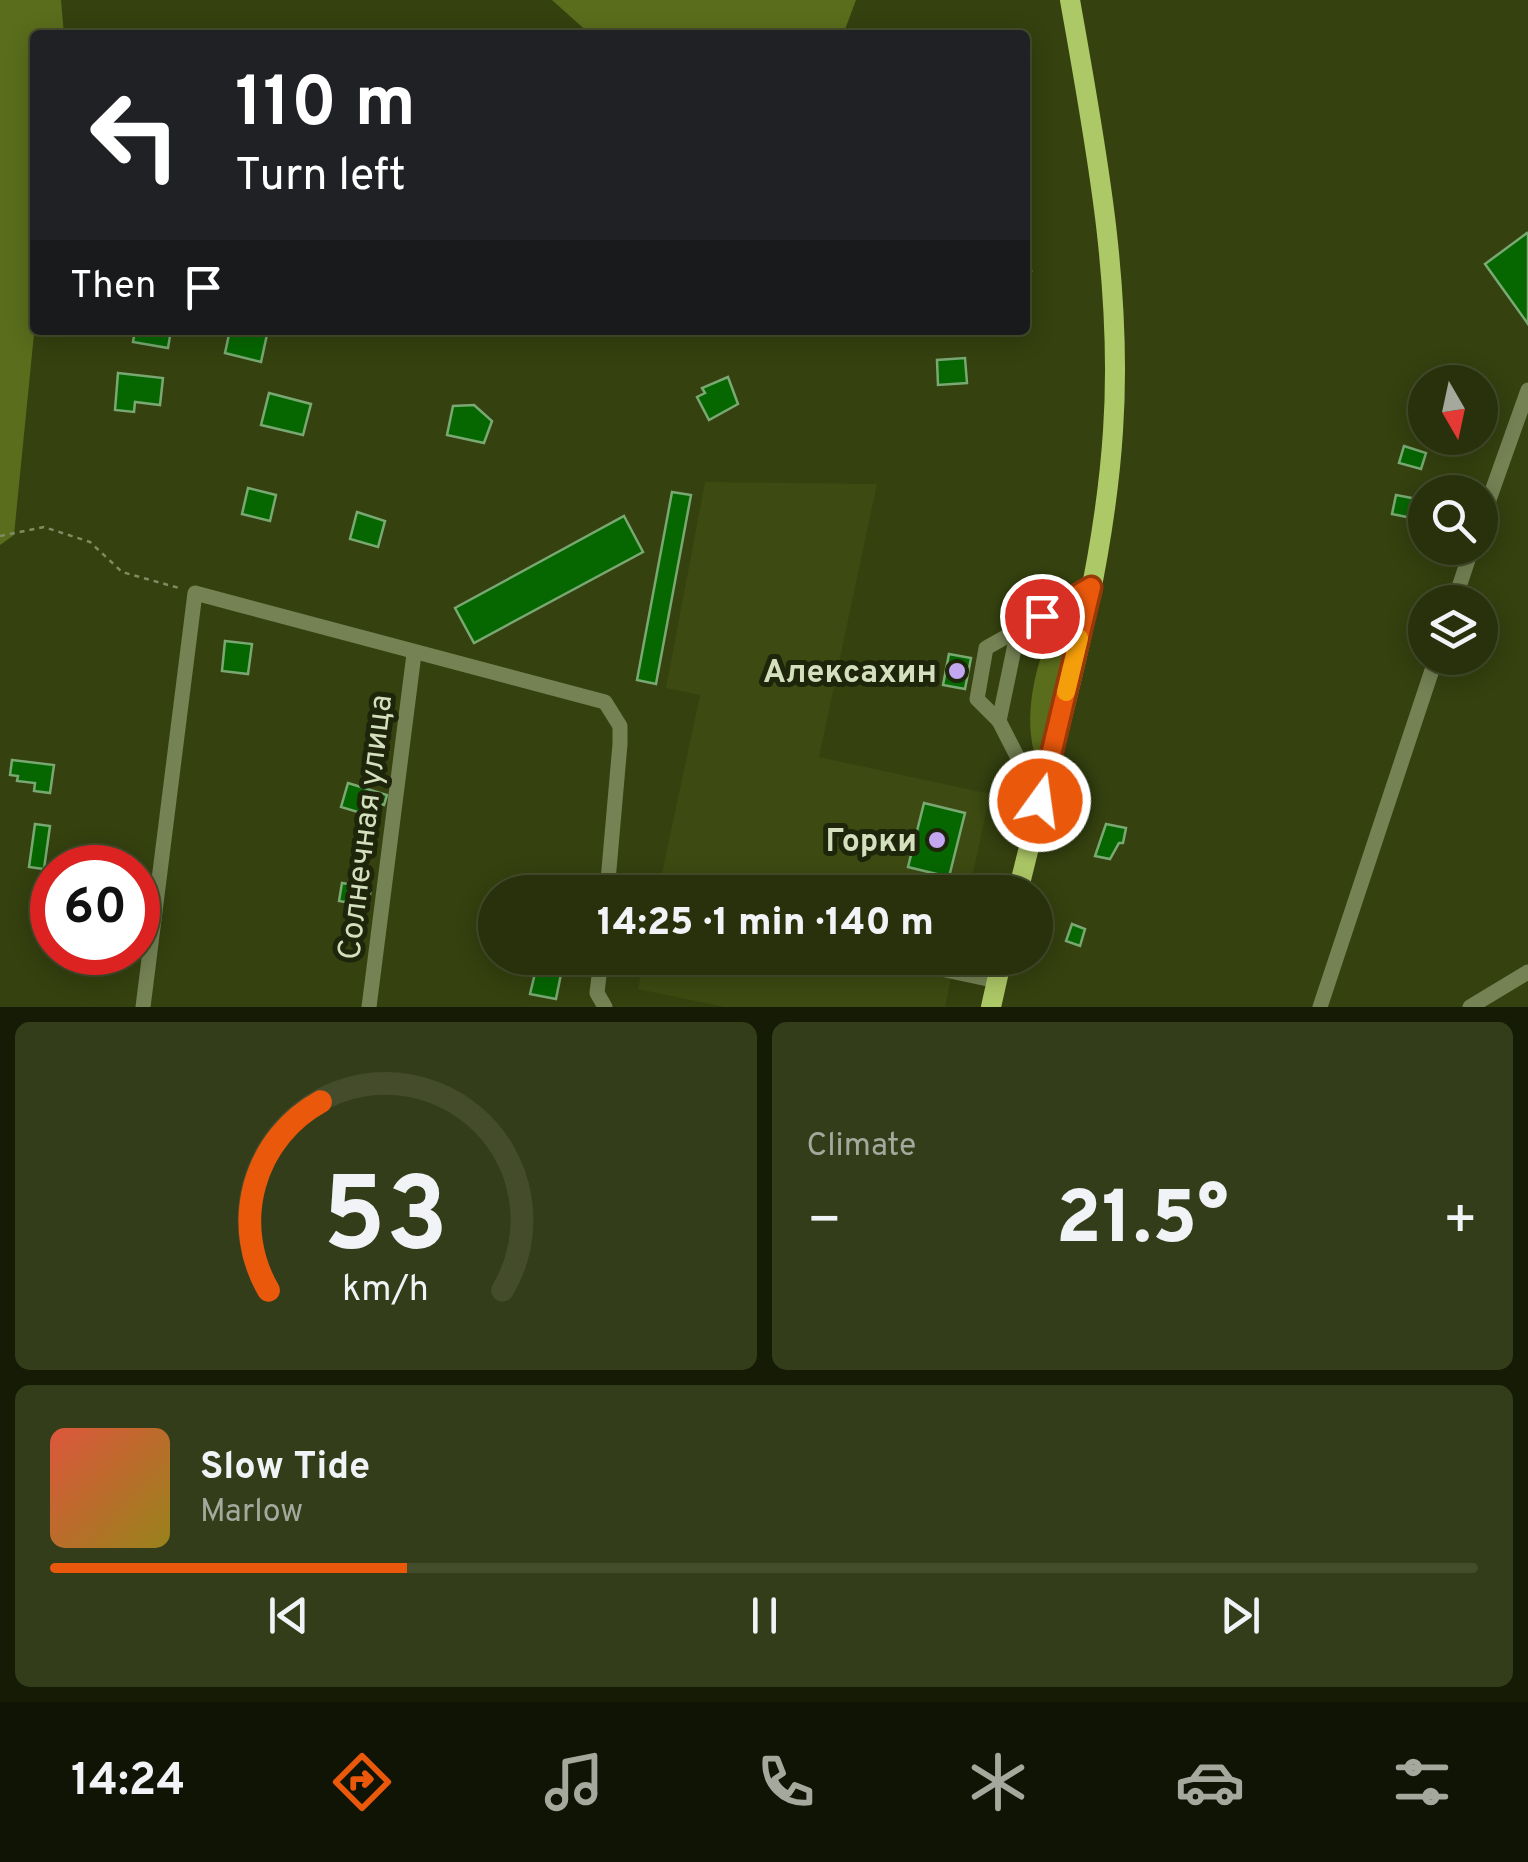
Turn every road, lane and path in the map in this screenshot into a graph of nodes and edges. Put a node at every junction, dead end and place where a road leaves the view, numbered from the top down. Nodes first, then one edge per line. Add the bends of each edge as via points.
1 (1070, 0) edge
2 (1528, 390) edge
3 (1498, 475) edge
4 (0, 536) edge
5 (1091, 587) junction
6 (195, 592) junction
7 (1018, 630) junction
8 (414, 654) junction
9 (1430, 675) edge
10 (1000, 721) junction
11 (1040, 801) junction
12 (608, 875) edge
13 (1022, 875) edge
14 (1528, 972) edge
15 (600, 975) edge
16 (969, 975) edge
17 (998, 975) edge
18 (997, 981) junction
19 (143, 1007) edge
20 (369, 1007) edge
21 (605, 1007) edge
22 (990, 1007) edge
23 (1320, 1007) edge
24 (1470, 1007) edge

1 - 5 main road via 1104,198 1112,294 1114,430
2 - 3 street
4 - 6 path via 44,527 90,542 122,572
5 - 7 street
5 - 11 main road
6 - 8 street
6 - 19 street
7 - 10 street
7 - 10 street via 986,648 977,699
8 - 12 street via 605,702 620,726
8 - 20 street, Солнечная улица
9 - 23 street
10 - 11 street
11 - 13 main road
14 - 24 street
15 - 21 street
16 - 18 street
17 - 18 main road
18 - 22 main road

